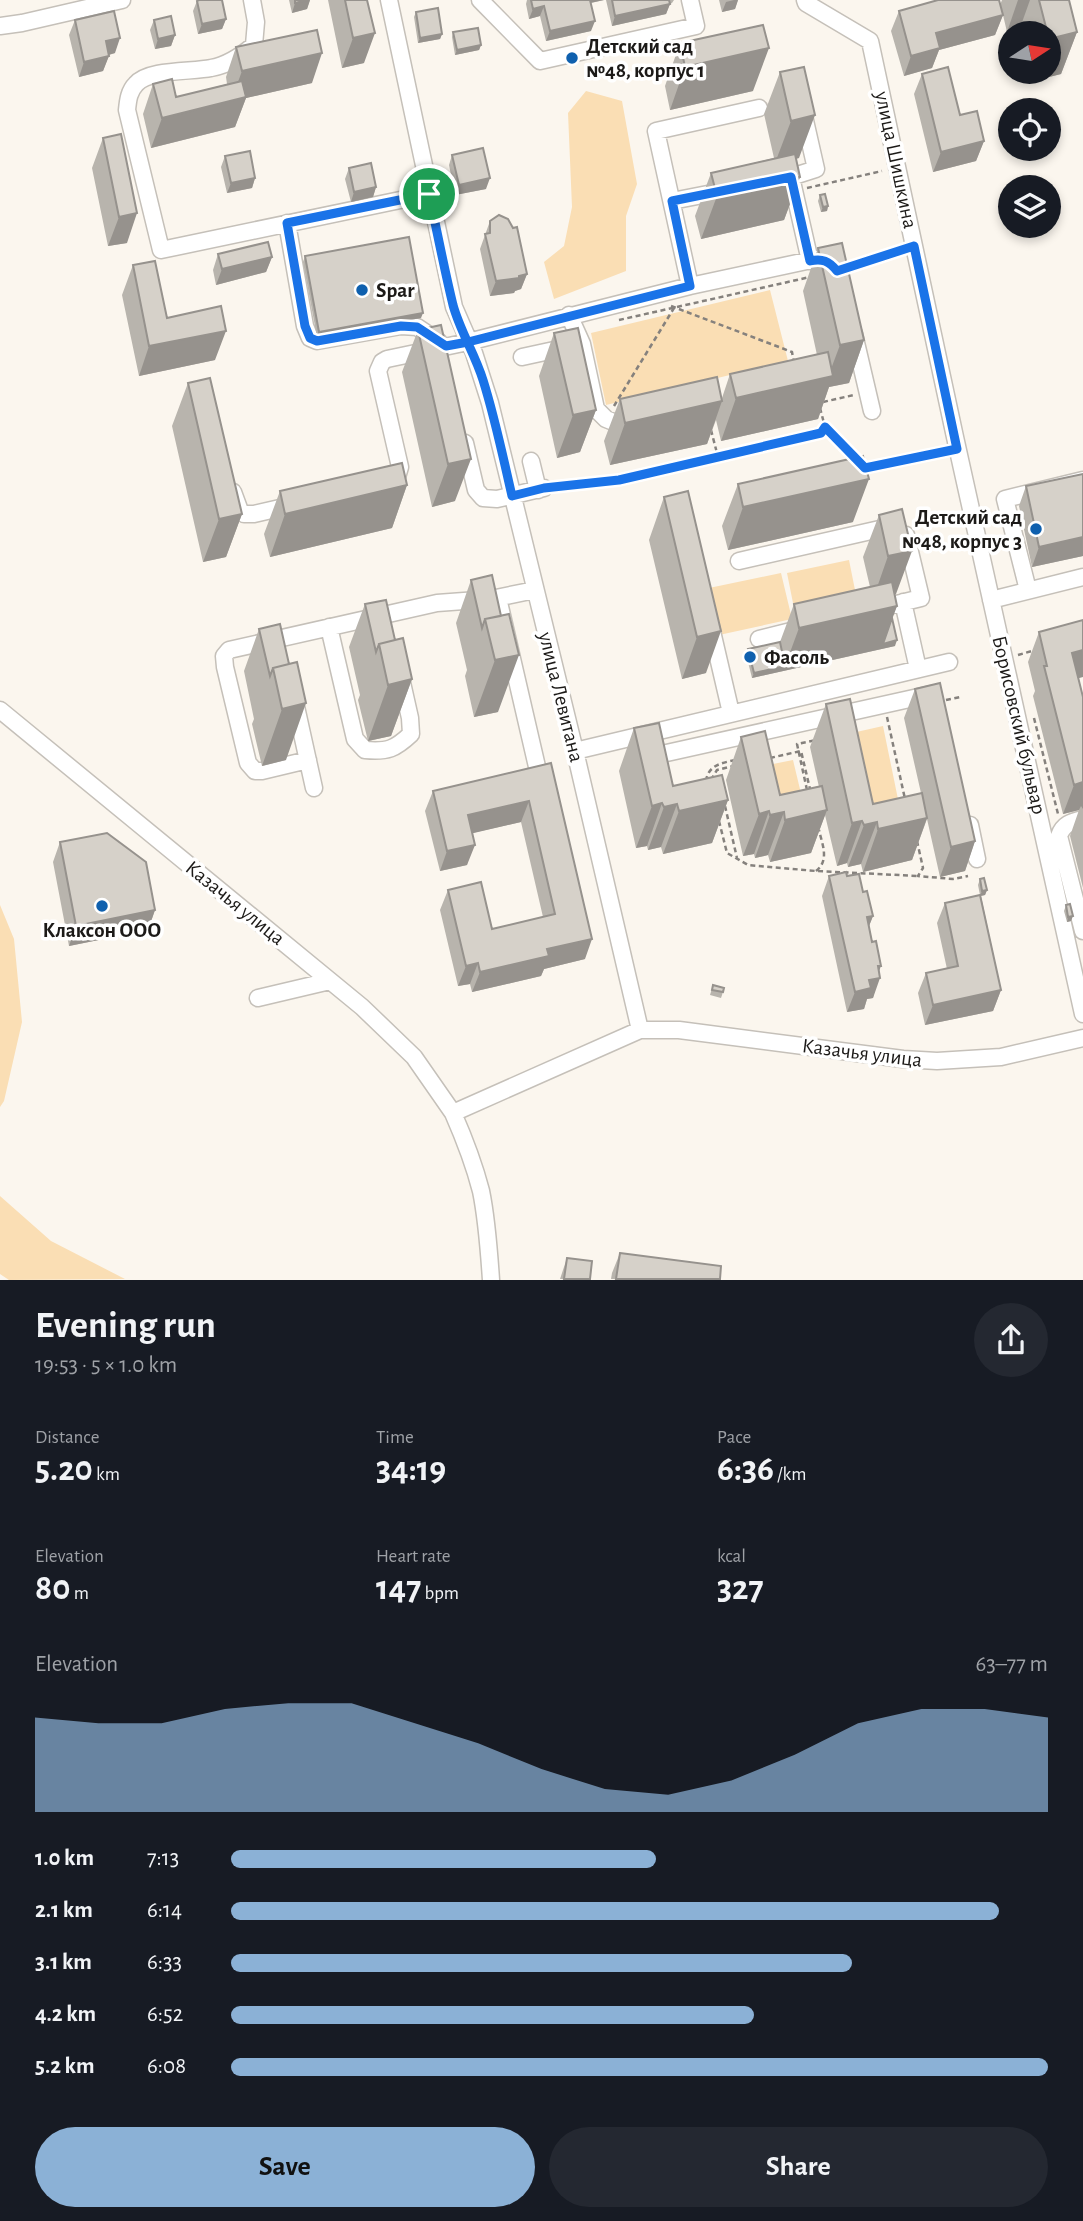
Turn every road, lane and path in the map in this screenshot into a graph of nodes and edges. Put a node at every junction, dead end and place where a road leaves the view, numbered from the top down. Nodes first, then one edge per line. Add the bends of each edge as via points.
1 (122, 0) edge
2 (251, 0) edge
3 (389, 0) edge
4 (480, 0) edge
5 (690, 0) edge
6 (806, 0) edge
7 (0, 26) edge
8 (759, 107) dead end
9 (804, 116) edge
10 (897, 168) junction
11 (815, 187) dead end
12 (738, 188) edge
13 (429, 194) junction
14 (672, 201) junction
15 (287, 223) junction
16 (914, 246) junction
17 (810, 269) junction
18 (839, 273) joint
19 (690, 286) junction
20 (646, 296) junction
21 (674, 307) junction
22 (569, 315) junction
23 (613, 322) dead end
24 (852, 325) edge
25 (468, 342) junction
26 (582, 344) junction
27 (446, 346) junction
28 (522, 357) dead end
29 (796, 372) edge
30 (867, 392) junction
31 (872, 411) dead end
32 (642, 417) edge
33 (606, 419) junction
34 (460, 422) edge
35 (825, 427) junction
36 (711, 430) edge
37 (956, 443) junction
38 (718, 457) junction
39 (856, 460) edge
40 (531, 461) dead end
41 (865, 468) edge
42 (229, 473) edge
43 (1083, 480) edge
44 (373, 486) edge
45 (541, 489) junction
46 (512, 496) junction
47 (307, 502) edge
48 (739, 561) dead end
49 (1083, 577) edge
50 (535, 590) junction
51 (1028, 590) junction
52 (498, 598) junction
53 (991, 600) junction
54 (903, 602) junction
55 (706, 605) edge
56 (864, 612) edge
57 (824, 622) edge
58 (329, 627) junction
59 (759, 639) dead end
60 (1044, 649) edge
61 (1018, 655) dead end
62 (949, 662) dead end
63 (399, 666) edge
64 (918, 669) junction
65 (293, 692) edge
66 (960, 697) dead end
67 (943, 701) joint
68 (1031, 709) dead end
69 (0, 710) edge
70 (895, 712) dead end
71 (731, 713) junction
72 (646, 735) junction
73 (818, 739) dead end
74 (575, 751) junction
75 (799, 751) junction
76 (766, 759) edge
77 (308, 760) junction
78 (736, 760) dead end
79 (743, 764) edge
80 (538, 771) edge
81 (711, 784) edge
82 (314, 788) dead end
83 (810, 788) edge
84 (709, 791) edge
85 (905, 800) edge
86 (810, 801) edge
87 (724, 802) edge
88 (966, 807) edge
89 (718, 816) edge
90 (1083, 819) edge
91 (818, 824) edge
92 (1062, 829) junction
93 (915, 830) edge
94 (977, 859) edge
95 (737, 860) junction
96 (816, 871) junction
97 (918, 876) junction
98 (968, 876) dead end
99 (1083, 930) edge
100 (330, 981) junction
101 (258, 998) dead end
102 (1083, 1014) edge
103 (640, 1030) junction
104 (1083, 1038) edge
105 (453, 1113) junction
106 (491, 1279) edge

1 - 7 street
2 - 15 street via 256,22 254,45 239,58 213,68 156,74 137,81 127,110 161,250
3 - 13 street, улица Левитана
4 - 5 street via 540,61 696,26
6 - 10 street, улица Шишкина via 870,41
8 - 14 street via 656,131
9 - 17 street via 816,169 784,179
10 - 11 path
10 - 16 street, улица Шишкина
12 - 14 street
13 - 15 street
13 - 25 street, улица Левитана via 454,307
14 - 19 street
15 - 27 street via 310,338 317,341 401,326 417,327
16 - 18 path
16 - 37 street, улица Шишкина
17 - 18 street via 822,259
17 - 19 street
17 - 21 path
19 - 20 street
20 - 21 path
20 - 22 street
21 - 23 path
21 - 29 path via 792,352
21 - 33 path
22 - 25 street
22 - 26 street
24 - 30 street
25 - 27 street
25 - 46 street, улица Левитана via 490,403
26 - 28 street
26 - 33 street via 597,409
27 - 44 street via 387,359 379,366 400,467 394,480
30 - 31 street
30 - 35 path via 819,403
32 - 33 street via 616,423
34 - 46 street via 479,495 491,500
35 - 38 path via 821,433
35 - 39 path
36 - 38 path
37 - 41 path
37 - 53 street, Борисовский бульвар
38 - 45 path via 619,480
40 - 45 street
42 - 47 street via 236,503 244,514
43 - 51 street via 1005,499
45 - 46 street
46 - 50 street, улица Левитана
48 - 54 street via 904,524 921,598
49 - 51 street
50 - 52 street
50 - 74 street, улица Левитана
51 - 53 street
52 - 58 street via 437,603 389,620
52 - 80 street
53 - 102 street, Борисовский бульвар
54 - 56 street
54 - 64 street
55 - 71 street
57 - 59 street
58 - 63 street via 355,739 365,750 396,748 411,734
58 - 77 street via 282,645 229,650 224,656 248,763 262,771
60 - 61 path
62 - 64 street
64 - 71 street
65 - 77 street
66 - 67 path
67 - 72 street via 941,692 653,756
68 - 92 path
69 - 100 street, Казачья улица
70 - 85 path via 887,715
71 - 72 street
72 - 74 street
73 - 75 path via 797,744
74 - 103 street, улица Левитана
75 - 76 path
75 - 83 path
75 - 86 path
77 - 82 street
78 - 84 path via 710,771 706,778
79 - 81 path via 717,770
87 - 95 path
88 - 94 street
89 - 95 path via 727,853
90 - 92 street
91 - 96 path via 825,858
92 - 99 street via 1059,836
93 - 97 path via 923,868
95 - 96 path
96 - 97 path
97 - 98 path
100 - 101 street
100 - 105 street, Казачья улица via 414,1057
103 - 104 street, Казачья улица via 679,1030 937,1061 1001,1057
103 - 105 street
105 - 106 street via 481,1191

